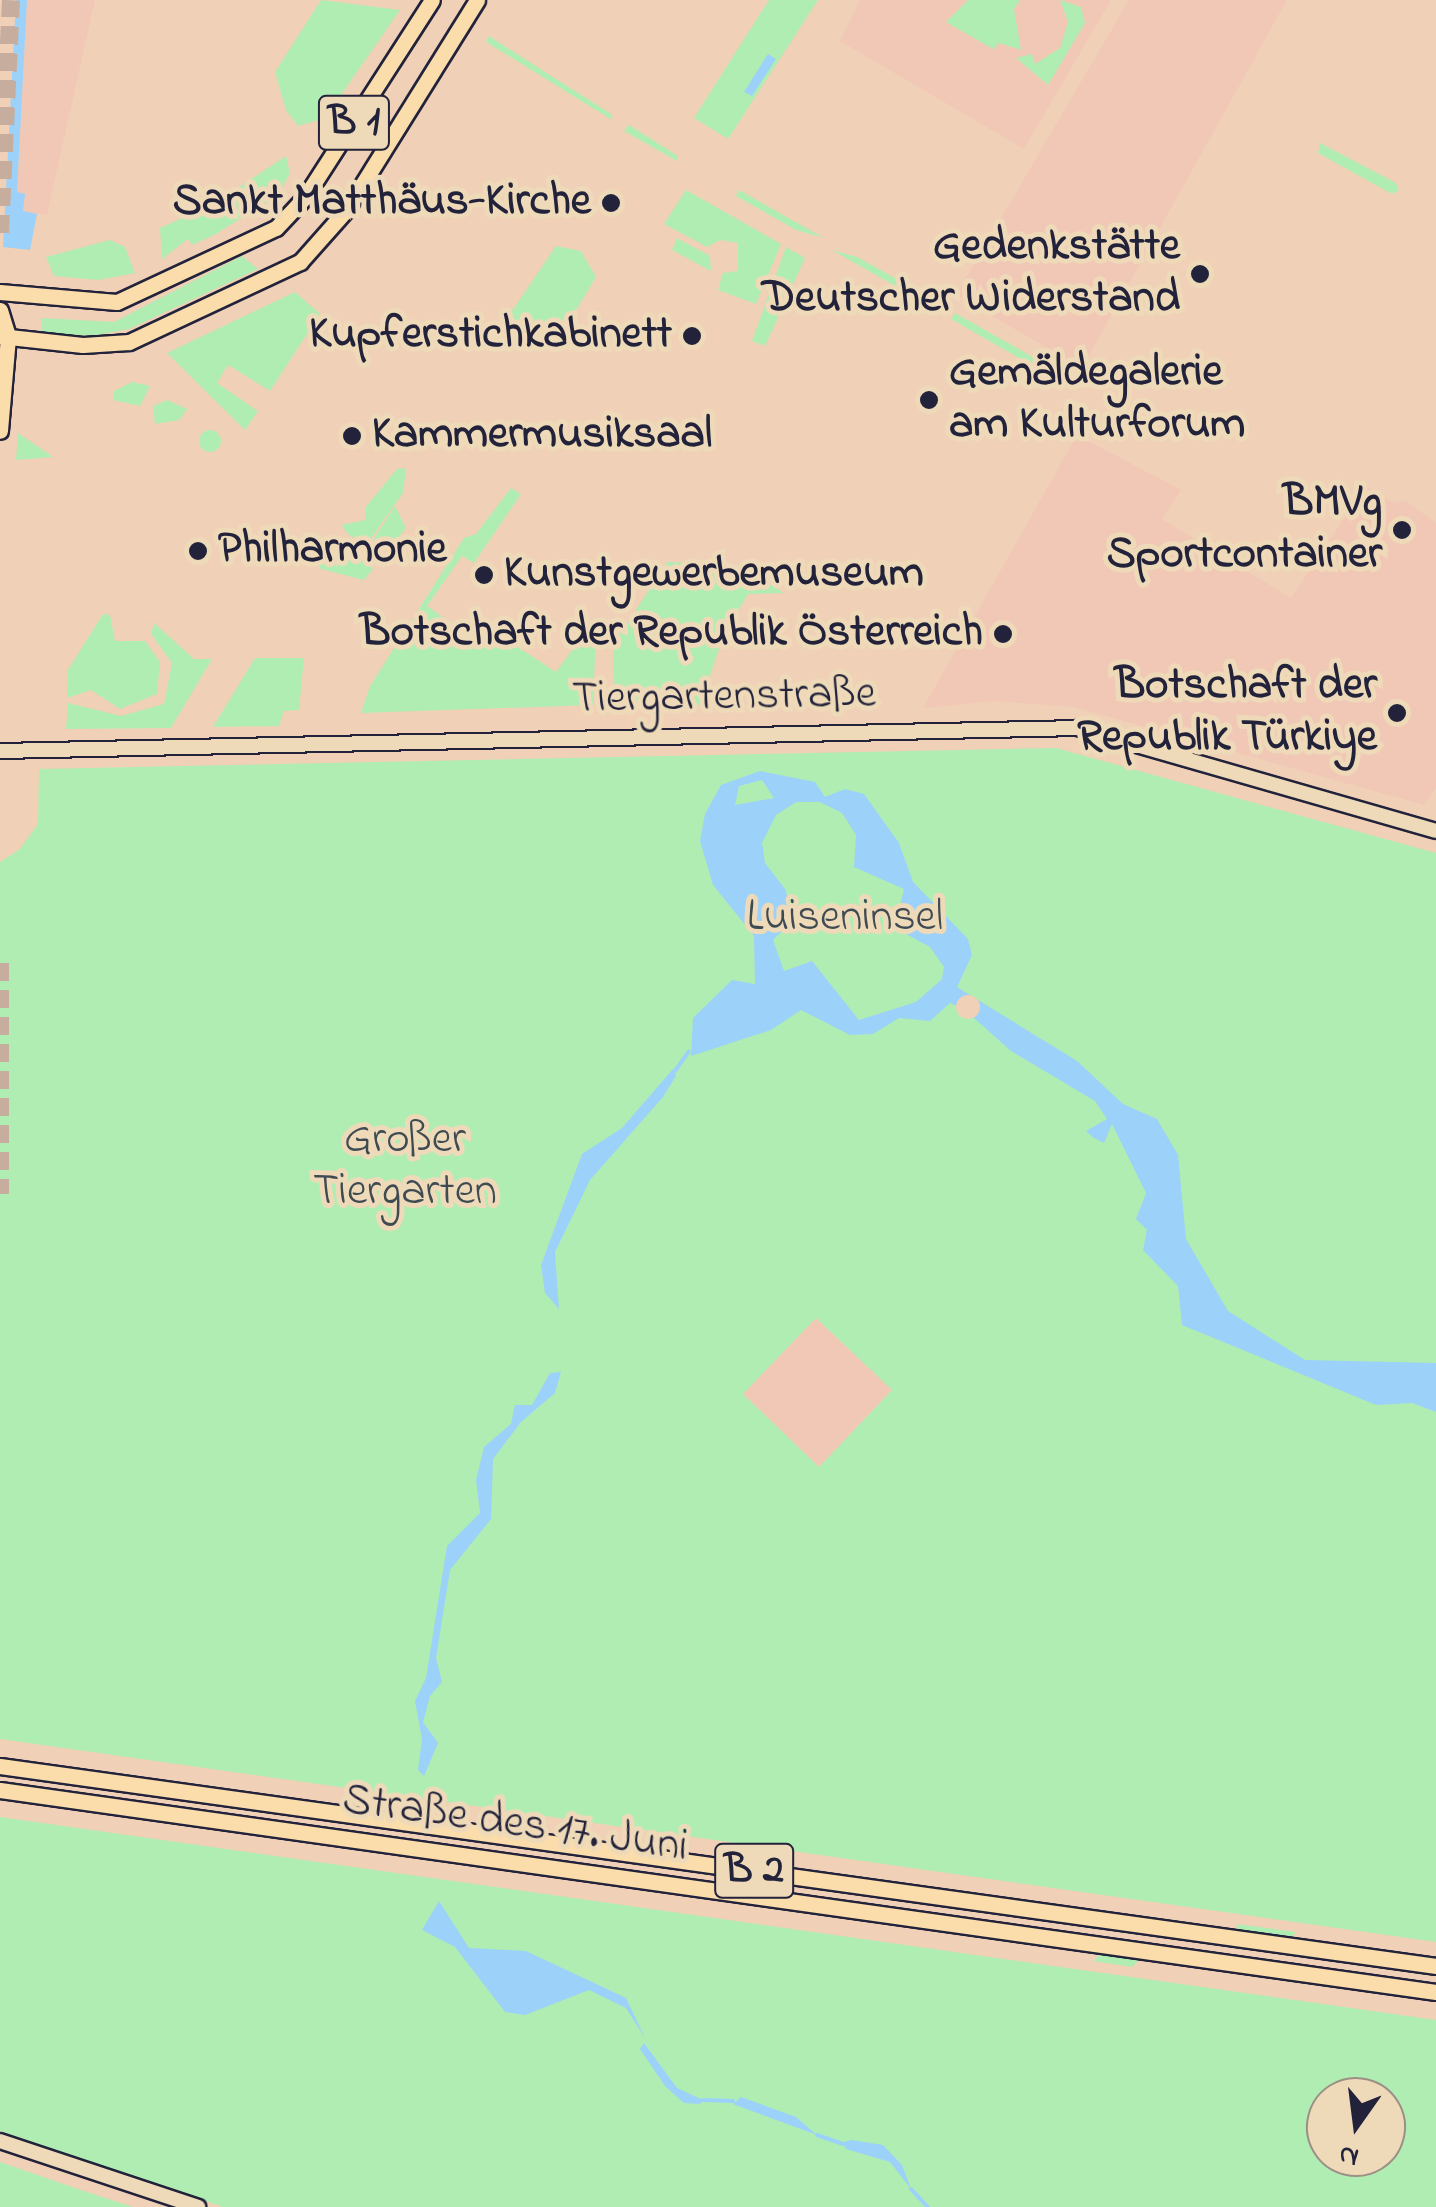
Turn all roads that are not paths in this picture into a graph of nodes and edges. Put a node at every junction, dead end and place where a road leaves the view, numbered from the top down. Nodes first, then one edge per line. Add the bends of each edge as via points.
1 (432, 0) edge
2 (477, 0) edge
3 (0, 292) edge
4 (0, 310) edge
5 (4, 337) edge
6 (0, 431) edge
7 (0, 751) edge
8 (1436, 831) edge
9 (0, 1766) edge
10 (0, 1790) edge
11 (1436, 1966) edge
12 (1436, 1992) edge
13 (0, 2140) edge
14 (198, 2207) edge

1 - 3 main road, B 1 via 306,197 276,228 117,302
2 - 5 main road, B 1 via 347,209 300,262 129,342
4 - 5 main road
5 - 6 main road
7 - 8 main road, Tiergartenstraße via 1078,728
9 - 11 main road, Straße des 17. Juni / B 2
10 - 12 main road, Straße des 17. Juni / B 2
13 - 14 main road

